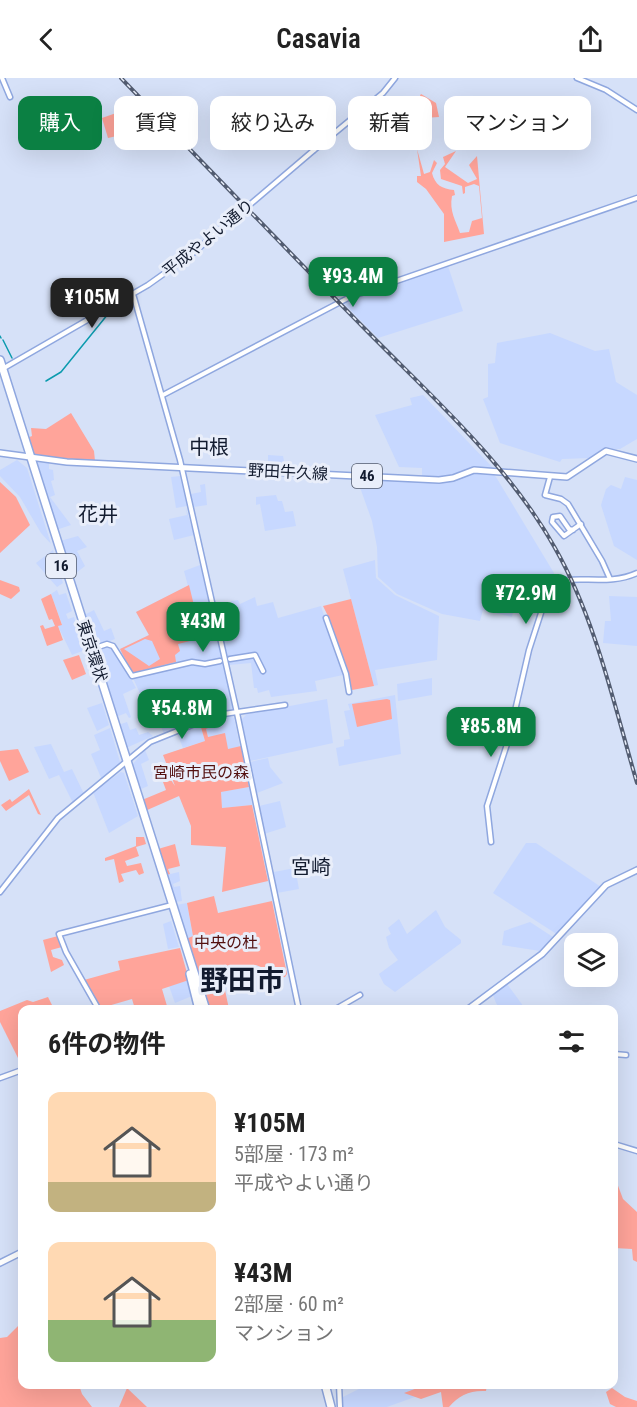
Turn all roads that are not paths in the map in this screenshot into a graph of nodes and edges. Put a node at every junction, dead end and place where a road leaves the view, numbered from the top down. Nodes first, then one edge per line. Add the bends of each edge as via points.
1 (2, 78) edge
2 (395, 78) edge
3 (578, 78) edge
4 (10, 97) dead end
5 (637, 110) edge
6 (637, 198) edge
7 (132, 294) junction
8 (1, 368) edge
9 (163, 395) junction
10 (0, 453) edge
11 (28, 458) junction
12 (637, 459) edge
13 (181, 467) junction
14 (550, 477) junction
15 (581, 524) junction
16 (573, 530) junction
17 (637, 573) edge
18 (610, 579) junction
19 (326, 618) dead end
20 (91, 649) junction
21 (230, 659) dead end
22 (220, 661) dead end
23 (263, 671) dead end
24 (348, 692) dead end
25 (285, 705) dead end
26 (237, 713) junction
27 (126, 764) junction
28 (491, 842) dead end
29 (637, 870) edge
30 (0, 892) edge
31 (171, 905) junction
32 (360, 995) dead end
33 (96, 1005) edge
34 (202, 1005) edge
35 (204, 1005) edge
36 (298, 1005) edge
37 (343, 1005) edge
38 (474, 1005) edge
39 (618, 1054) edge
40 (626, 1055) dead end
41 (18, 1071) edge
42 (0, 1078) edge
43 (618, 1145) edge
44 (637, 1151) edge
45 (18, 1254) edge
46 (0, 1263) edge
47 (322, 1389) edge
48 (327, 1389) edge
49 (339, 1389) edge
50 (327, 1407) edge
51 (331, 1407) edge
52 (340, 1407) edge

1 - 4 street
2 - 7 street, 平成やよい通り, bridge via 193,253
3 - 5 street
6 - 9 street via 350,297
7 - 8 street, 平成やよい通り
7 - 9 street
8 - 11 highway, 東京環状 / 16
9 - 13 street
10 - 11 main road, 野田牛久線 / 46
11 - 13 main road, 野田牛久線 / 46
11 - 20 highway, 東京環状 / 16
11 - 27 highway, 東京環状 / 16
12 - 14 main road, 野田牛久線 / 46 via 606,451 571,476
13 - 14 main road, 野田牛久線 / 46 via 437,480 474,470
13 - 26 street
14 - 15 street via 545,495 568,504
15 - 16 street
15 - 18 street
16 - 16 street via 562,536 552,522 553,517 560,516
17 - 18 street
18 - 28 street via 551,582 487,806
19 - 24 street via 346,674
20 - 22 street via 113,646 132,676 190,662
20 - 27 highway, 東京環状 / 16
21 - 23 street via 255,656
25 - 26 street
26 - 27 street via 204,719 155,740
26 - 36 street
27 - 30 street via 54,822
27 - 31 highway, 東京環状 / 16
29 - 38 main road via 606,885 542,954
31 - 33 street via 59,933
31 - 34 highway, 東京環状 / 16
31 - 35 highway, 東京環状 / 16
32 - 37 street
39 - 40 street
41 - 42 street
43 - 44 street
45 - 46 main road
47 - 50 highway
48 - 51 highway
49 - 52 street

